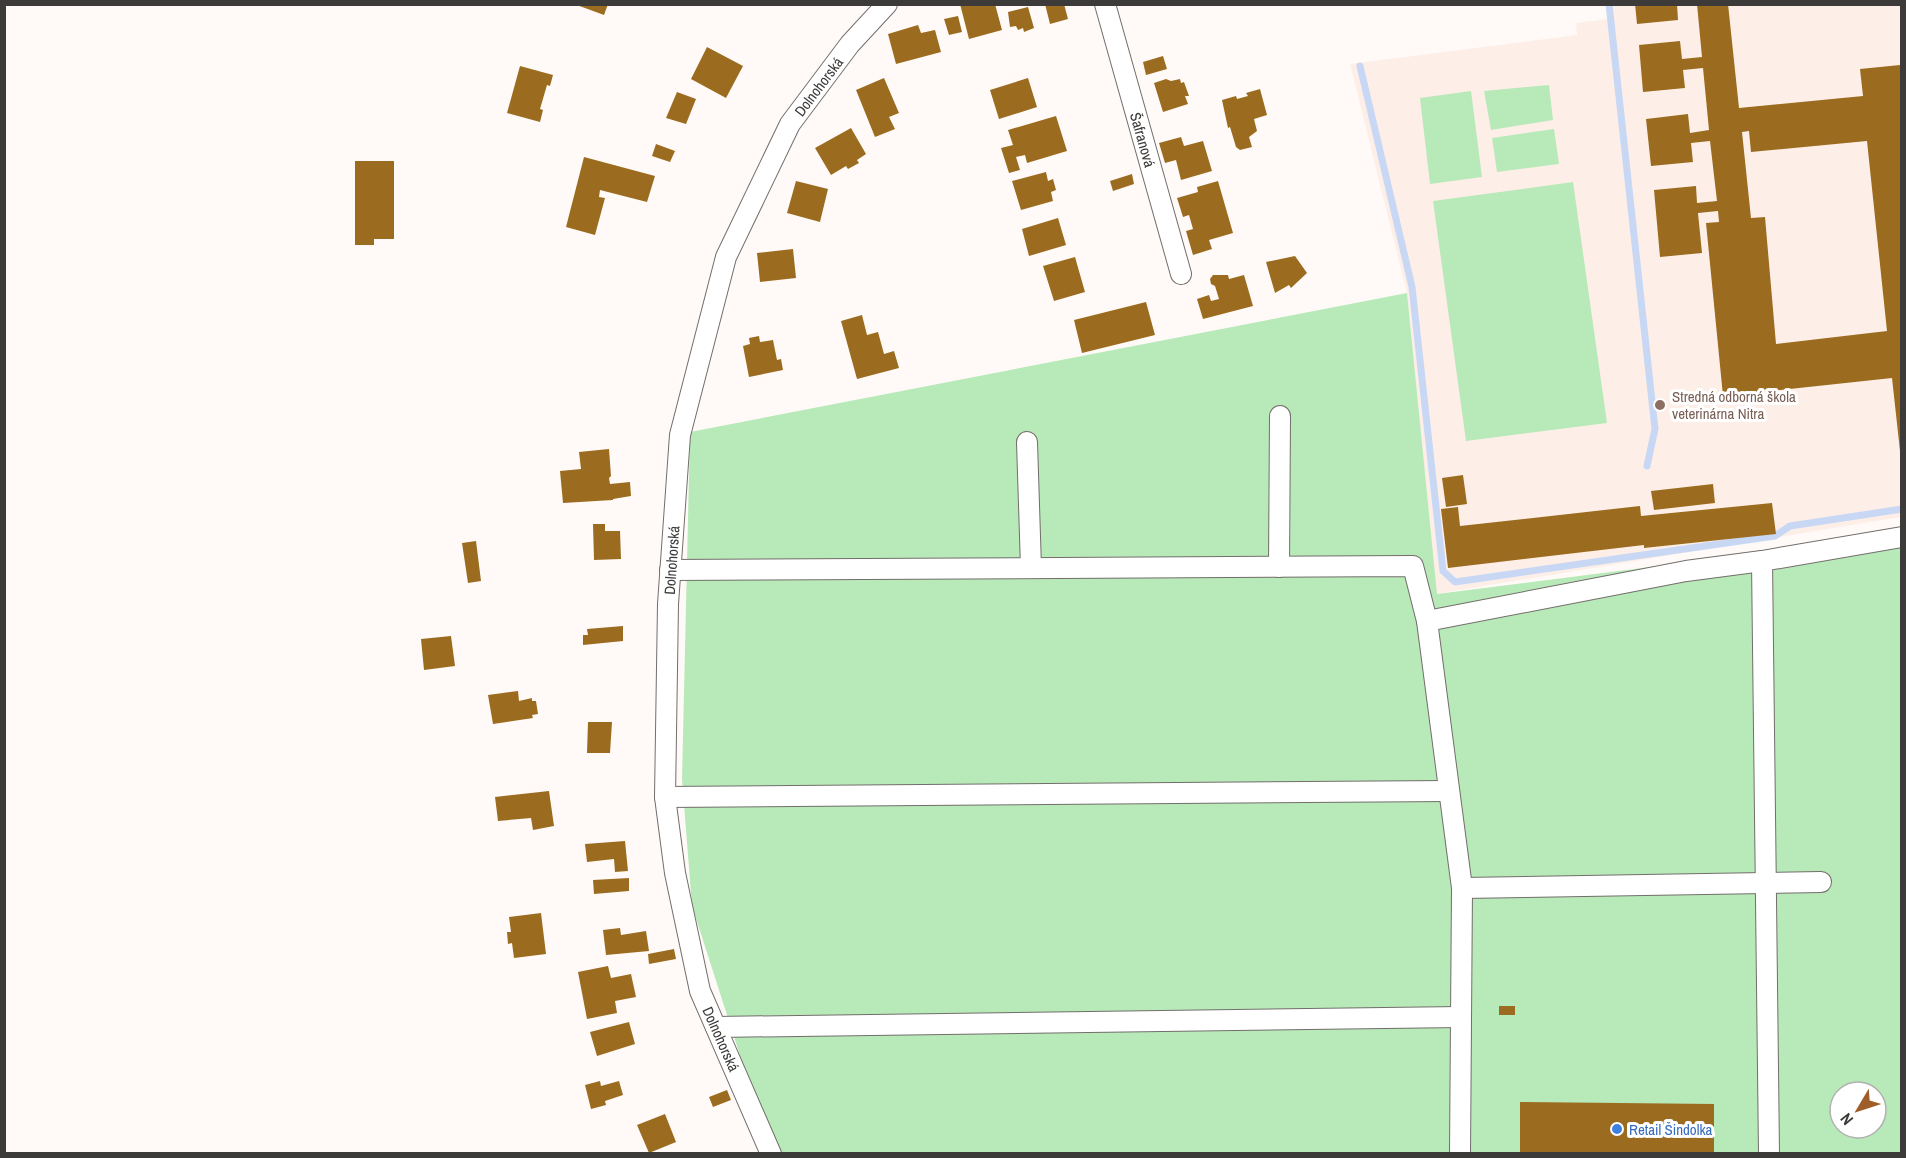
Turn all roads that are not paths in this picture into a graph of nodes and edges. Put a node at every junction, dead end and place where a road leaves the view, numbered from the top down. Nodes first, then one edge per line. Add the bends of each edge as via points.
1 (887, 4) edge
2 (1105, 4) edge
3 (1182, 274) dead end
4 (1280, 416) dead end
5 (1027, 442) dead end
6 (1902, 537) edge
7 (1762, 561) junction
8 (1279, 567) junction
9 (1031, 568) junction
10 (670, 570) junction
11 (1427, 621) junction
12 (1449, 791) junction
13 (665, 796) junction
14 (1821, 882) dead end
15 (1767, 883) junction
16 (1462, 888) junction
17 (1461, 1017) junction
18 (716, 1026) junction
19 (771, 1154) edge
20 (1460, 1154) edge
21 (1769, 1154) edge

1 - 10 street, Dolnohorská via 850,44 790,124 726,257 680,435
2 - 3 street, Šafranová
4 - 8 street
5 - 9 street
6 - 7 street
7 - 11 street via 1686,571
7 - 15 street
8 - 9 street
8 - 11 street via 1413,566
9 - 10 street
10 - 13 street, Dolnohorská
11 - 12 street
12 - 13 street
12 - 16 street
13 - 18 street, Dolnohorská via 675,873 700,992
14 - 15 street
15 - 16 street
15 - 21 street
16 - 17 street
17 - 18 street
17 - 20 street
18 - 19 street, Dolnohorská

